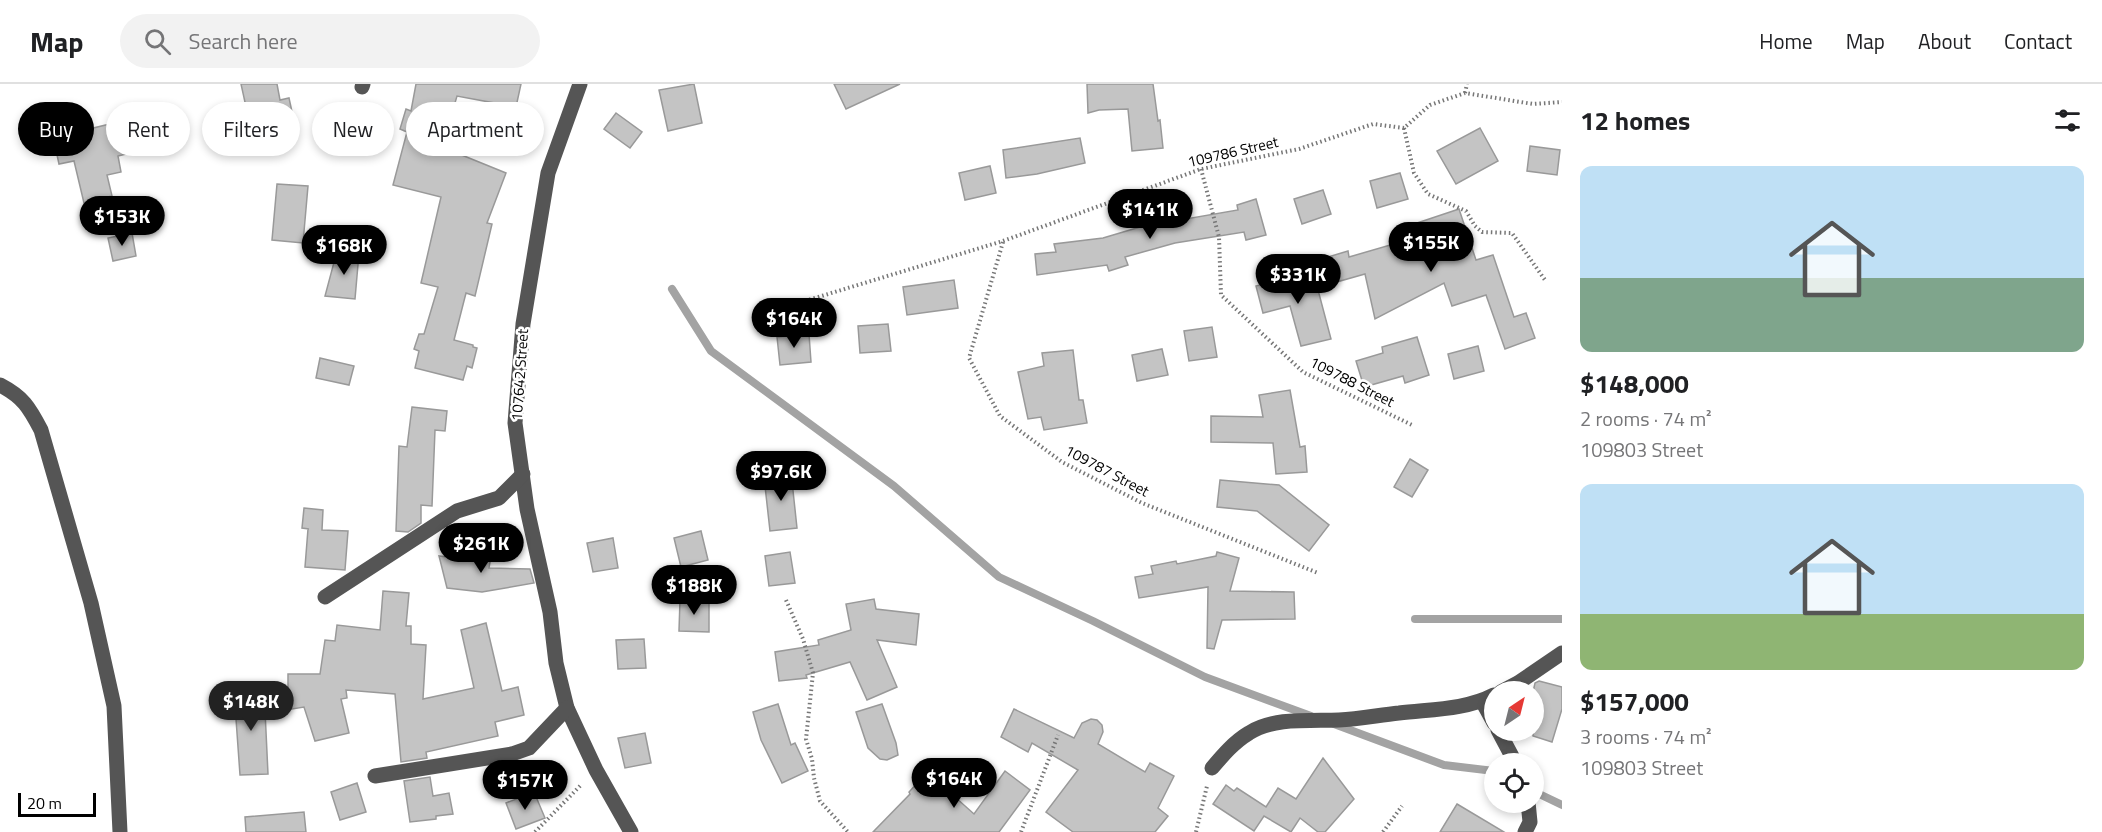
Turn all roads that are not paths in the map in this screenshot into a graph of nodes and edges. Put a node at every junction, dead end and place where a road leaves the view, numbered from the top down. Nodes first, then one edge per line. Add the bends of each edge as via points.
1 (580, 84) edge
2 (0, 385) edge
3 (523, 474) junction
4 (325, 597) dead end
5 (1562, 653) edge
6 (1521, 681) edge
7 (1484, 699) edge
8 (567, 708) junction
9 (1212, 768) road end
10 (375, 776) dead end
11 (1529, 813) edge
12 (120, 832) edge
13 (632, 832) edge
14 (1525, 832) edge

1 - 3 street, 107642 Street via 548,173 523,324 515,423
2 - 12 street via 28,405 41,430 88,591 114,706
3 - 4 street via 499,498 457,511
3 - 8 street, 107642 Street
5 - 6 street
7 - 9 street via 1358,720 1276,723 1250,732
8 - 10 street via 529,748
8 - 13 street, 107642 Street via 596,770
11 - 14 street

